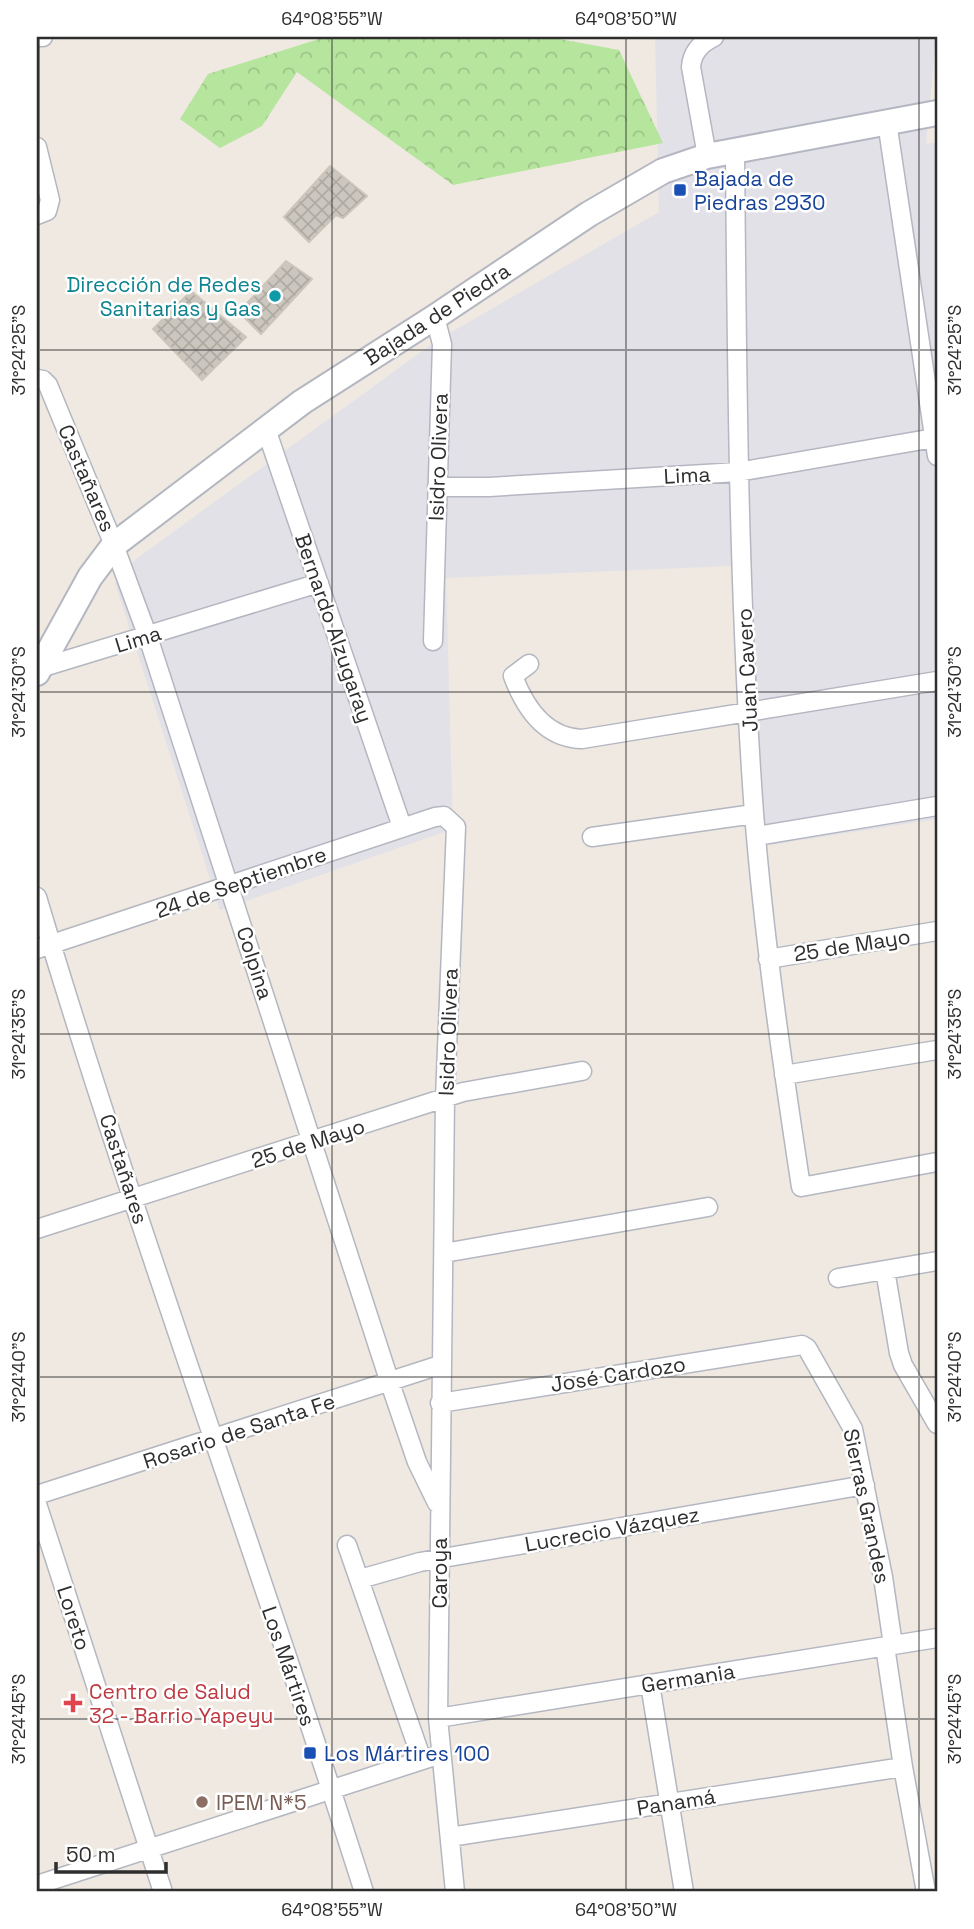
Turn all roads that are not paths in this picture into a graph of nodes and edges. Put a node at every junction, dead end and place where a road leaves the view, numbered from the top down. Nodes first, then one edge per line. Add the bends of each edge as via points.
1 (37, 37) edge
2 (43, 37) edge
3 (714, 37) edge
4 (937, 113) edge
5 (887, 122) junction
6 (37, 147) edge
7 (735, 151) junction
8 (707, 156) junction
9 (37, 215) edge
10 (435, 317) junction
11 (37, 379) edge
12 (266, 429) junction
13 (934, 438) junction
14 (937, 456) edge
15 (738, 471) junction
16 (437, 487) junction
17 (114, 545) junction
18 (319, 583) junction
19 (148, 637) junction
20 (433, 640) dead end
21 (529, 664) dead end
22 (38, 670) edge
23 (937, 681) edge
24 (749, 712) junction
25 (937, 806) edge
26 (754, 814) junction
27 (444, 816) joint
28 (402, 827) junction
29 (757, 836) junction
30 (592, 837) dead end
31 (230, 886) junction
32 (37, 898) edge
33 (937, 931) edge
34 (44, 947) edge
35 (768, 959) junction
36 (937, 1050) edge
37 (582, 1071) dead end
38 (784, 1075) junction
39 (445, 1098) junction
40 (313, 1142) junction
41 (937, 1162) edge
42 (134, 1199) junction
43 (708, 1207) dead end
44 (37, 1229) edge
45 (444, 1253) junction
46 (937, 1261) edge
47 (885, 1270) junction
48 (838, 1278) dead end
49 (797, 1345) joint
50 (440, 1365) junction
51 (390, 1383) junction
52 (440, 1403) junction
53 (937, 1424) edge
54 (213, 1440) junction
55 (865, 1485) junction
56 (37, 1495) edge
57 (37, 1504) edge
58 (439, 1506) junction
59 (348, 1545) dead end
60 (439, 1559) junction
61 (360, 1578) junction
62 (937, 1638) edge
63 (889, 1645) junction
64 (650, 1684) junction
65 (438, 1718) junction
66 (441, 1754) junction
67 (422, 1760) junction
68 (903, 1767) junction
69 (331, 1789) junction
70 (670, 1804) junction
71 (450, 1837) junction
72 (149, 1849) junction
73 (37, 1885) edge
74 (163, 1892) edge
75 (364, 1892) edge
76 (455, 1892) edge
77 (684, 1892) edge
78 (926, 1892) edge

1 - 2 street
3 - 8 street via 695,53 691,67
4 - 5 main road, Bajada de Piedra
5 - 7 main road, Bajada de Piedra
5 - 13 street
6 - 9 street via 50,200 47,211
7 - 8 main road, Bajada de Piedra
7 - 15 street, Juan Cavero
8 - 10 main road, Bajada de Piedra via 663,171 628,190
10 - 12 main road, Bajada de Piedra
10 - 16 street, Isidro Olivera via 442,344
11 - 17 street, Castañares via 48,385
12 - 17 main road, Bajada de Piedra
12 - 18 street, Bernardo Alzugaray
13 - 14 street
13 - 15 street, Lima
15 - 16 street, Lima
15 - 24 street, Juan Cavero
16 - 20 street, Isidro Olivera
17 - 19 street, Colpina
17 - 22 main road, Bajada de Piedra via 90,577
18 - 19 street, Lima
18 - 28 street, Bernardo Alzugaray
19 - 22 street, Lima
19 - 31 street, Colpina
21 - 24 street via 513,676 517,687 541,724 569,739
23 - 24 street
24 - 26 street, Juan Cavero
25 - 29 street
26 - 29 street, Juan Cavero
26 - 30 street
27 - 28 street, 24 de Septiembre
27 - 39 street, Isidro Olivera via 456,827
28 - 31 street, 24 de Septiembre
29 - 35 street, Juan Cavero
31 - 34 street, 24 de Septiembre
31 - 40 street, Colpina
32 - 34 street, Castañares
33 - 35 street, 25 de Mayo
34 - 42 street, Castañares
35 - 38 street, Juan Cavero
36 - 38 street
37 - 39 street, 25 de Mayo via 482,1087
38 - 41 street, Juan Cavero via 800,1186
39 - 40 street, 25 de Mayo
39 - 45 street, Isidro Olivera
40 - 42 street, 25 de Mayo
40 - 51 street, Colpina
42 - 44 street, 25 de Mayo
42 - 54 street, Castañares
43 - 45 street
45 - 50 street, Caroya
46 - 47 street
47 - 48 street
47 - 53 street via 903,1365
49 - 52 street, José Cardozo
49 - 55 street, Sierras Grandes via 807,1348 848,1419
50 - 51 street, Rosario de Santa Fe
50 - 52 street, Caroya
51 - 54 street, Rosario de Santa Fe
51 - 58 street, Colpina via 416,1462
52 - 58 street, Caroya
54 - 56 street, Rosario de Santa Fe
54 - 69 street, Los Mártires
55 - 60 street, Lucrecio Vázquez
55 - 63 street, Sierras Grandes via 883,1577
57 - 72 street, Loreto
58 - 60 street, Caroya
59 - 61 street
60 - 61 street, Lucrecio Vázquez
60 - 65 street, Caroya
61 - 67 street
62 - 63 street, Germania
63 - 64 street, Germania
63 - 68 street, Sierras Grandes
64 - 65 street, Germania
64 - 70 street
65 - 66 street, Caroya
66 - 67 street
66 - 71 street, Caroya
67 - 69 street
68 - 70 street, Panamá
68 - 78 street, Sierras Grandes
69 - 72 street
69 - 75 street, Los Mártires
70 - 71 street, Panamá
70 - 77 street
71 - 76 street, Caroya
72 - 73 street
72 - 74 street, Loreto

